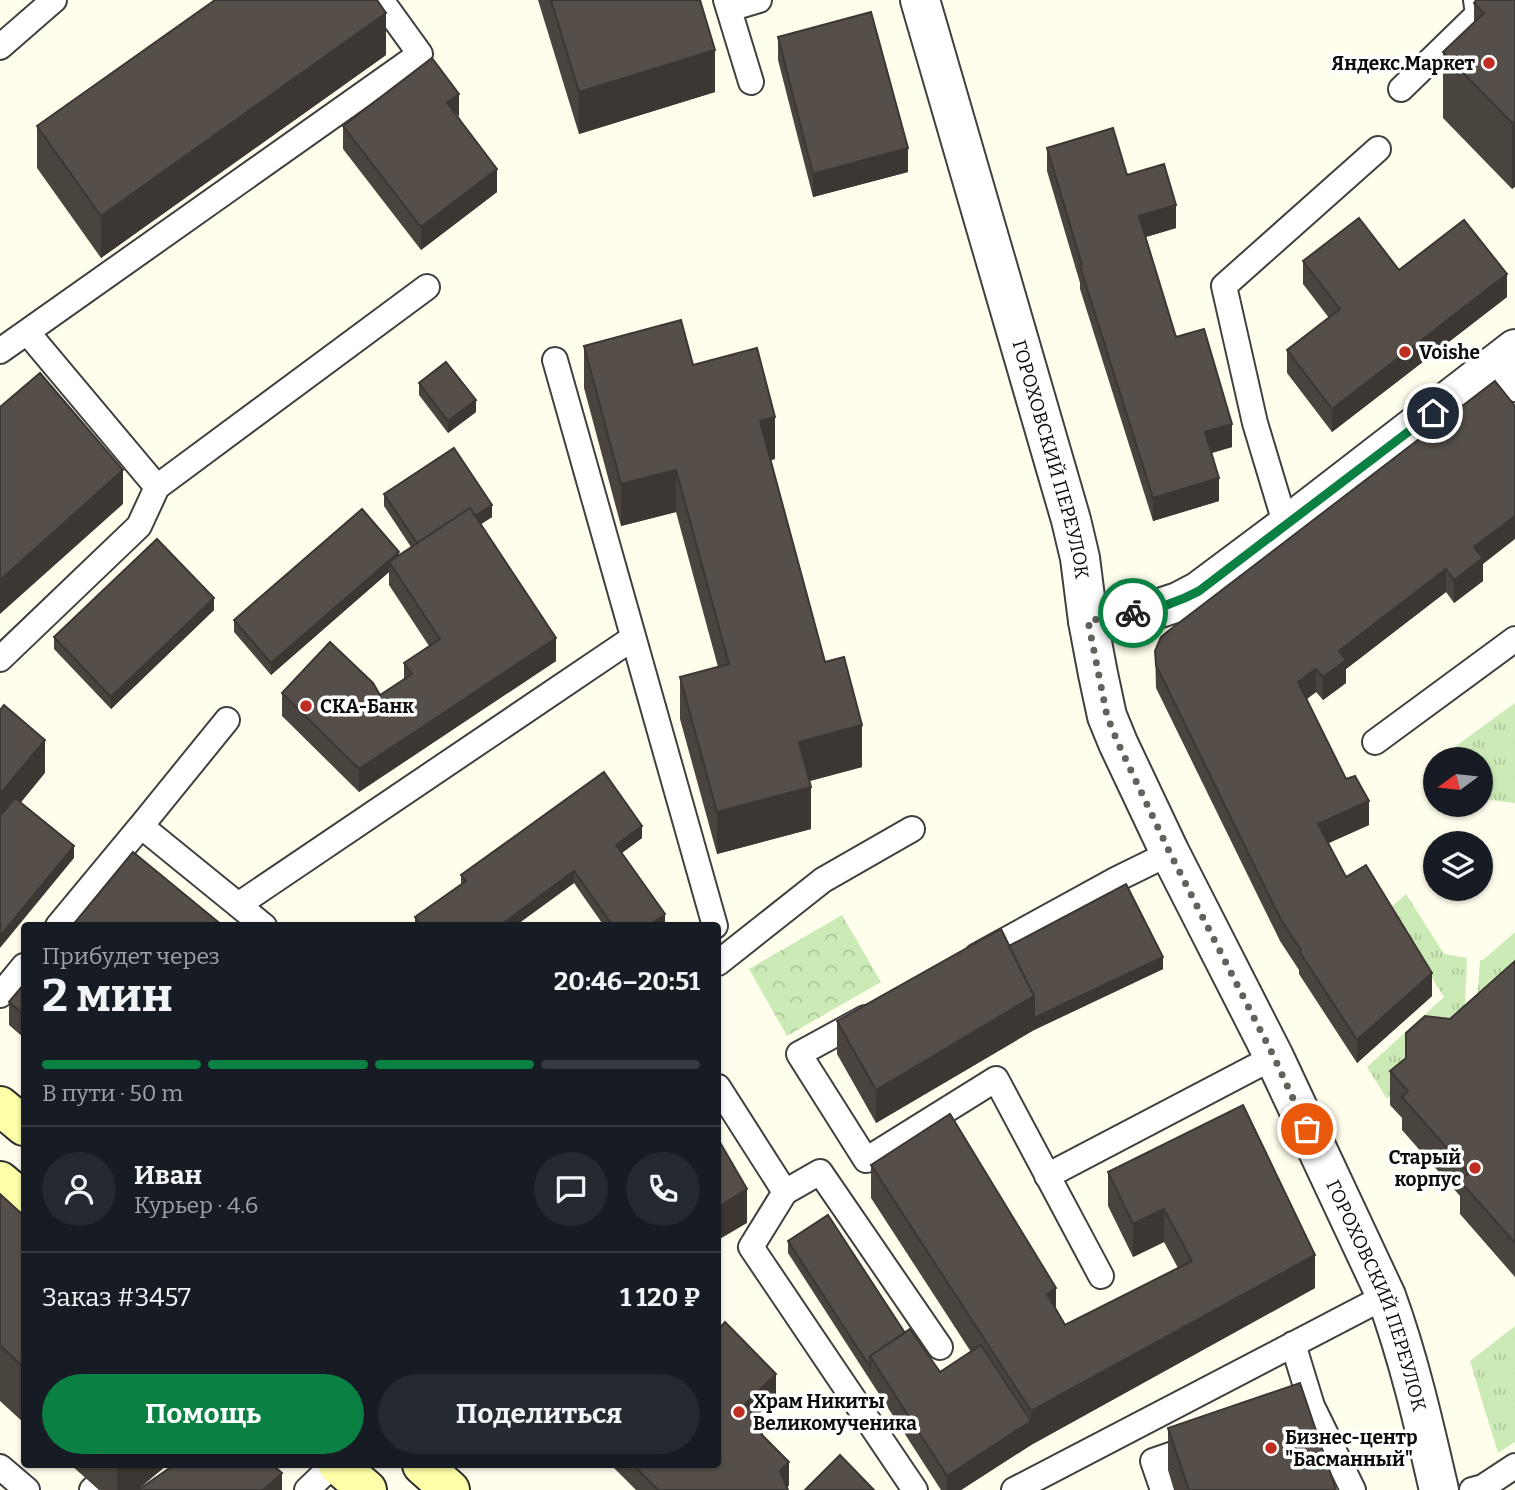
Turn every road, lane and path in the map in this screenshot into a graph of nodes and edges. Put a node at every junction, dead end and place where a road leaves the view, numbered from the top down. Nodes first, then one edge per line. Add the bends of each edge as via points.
1 (54, 0) edge
2 (381, 0) edge
3 (759, 0) edge
4 (920, 0) edge
5 (1476, 0) edge
6 (727, 4) edge
7 (0, 47) edge
8 (751, 82) dead end
9 (1401, 89) dead end
10 (1378, 149) dead end
11 (427, 287) dead end
12 (27, 332) junction
13 (0, 351) edge
14 (555, 360) dead end
15 (1508, 367) edge
16 (157, 487) junction
17 (1286, 526) junction
18 (1088, 621) junction
19 (634, 638) junction
20 (1515, 639) edge
21 (0, 659) edge
22 (227, 720) dead end
23 (1375, 742) dead end
24 (141, 826) junction
25 (912, 829) dead end
26 (1170, 853) junction
27 (238, 905) junction
28 (61, 922) edge
29 (259, 922) edge
30 (714, 922) edge
31 (721, 952) edge
32 (958, 967) edge
33 (21, 970) edge
34 (0, 995) edge
35 (885, 1007) edge
36 (1274, 1057) junction
37 (721, 1092) edge
38 (0, 1106) edge
39 (21, 1124) edge
40 (1047, 1176) junction
41 (0, 1181) edge
42 (785, 1192) junction
43 (21, 1198) edge
44 (1101, 1276) dead end
45 (1386, 1296) junction
46 (1293, 1343) junction
47 (940, 1348) dead end
48 (1312, 1406) junction
49 (1288, 1415) edge
50 (1226, 1436) edge
51 (1515, 1466) edge
52 (0, 1467) edge
53 (332, 1468) edge
54 (339, 1468) edge
55 (425, 1468) edge
56 (27, 1490) edge
57 (307, 1490) edge
58 (366, 1490) edge
59 (450, 1490) edge
60 (915, 1490) edge
61 (1014, 1490) edge
62 (1163, 1490) edge
63 (1353, 1490) edge
64 (1439, 1490) edge
65 (1472, 1490) edge

1 - 7 lane
2 - 12 lane via 420,54
3 - 6 lane
4 - 18 street, ГОРОХОВСКИЙ ПЕРЕУЛОК via 1071,520
5 - 9 lane via 1478,14
6 - 8 lane
10 - 17 lane via 1224,286 1255,423
11 - 16 lane
12 - 13 lane
12 - 16 lane
14 - 19 lane
15 - 17 street
16 - 21 lane via 139,526
17 - 18 street via 1178,602
18 - 26 street, ГОРОХОВСКИЙ ПЕРЕУЛОК via 1107,716
19 - 27 lane
19 - 30 lane
20 - 23 lane
22 - 24 lane
24 - 27 lane
24 - 28 lane
25 - 31 lane via 823,880
26 - 32 lane
26 - 36 street, ГОРОХОВСКИЙ ПЕРЕУЛОК
27 - 29 lane
33 - 34 lane
35 - 40 lane via 799,1055 866,1160 996,1079
36 - 40 lane
36 - 45 street, ГОРОХОВСКИЙ ПЕРЕУЛОК
37 - 42 lane
38 - 39 main road
40 - 44 lane
41 - 43 main road
42 - 47 lane via 820,1172
42 - 60 lane via 751,1247
45 - 46 lane
45 - 64 street, ГОРОХОВСКИЙ ПЕРЕУЛОК
46 - 48 lane
46 - 61 lane
48 - 49 lane
48 - 63 lane
50 - 62 lane via 1153,1461
51 - 65 lane
52 - 56 lane
53 - 57 lane
54 - 58 main road
55 - 59 main road

